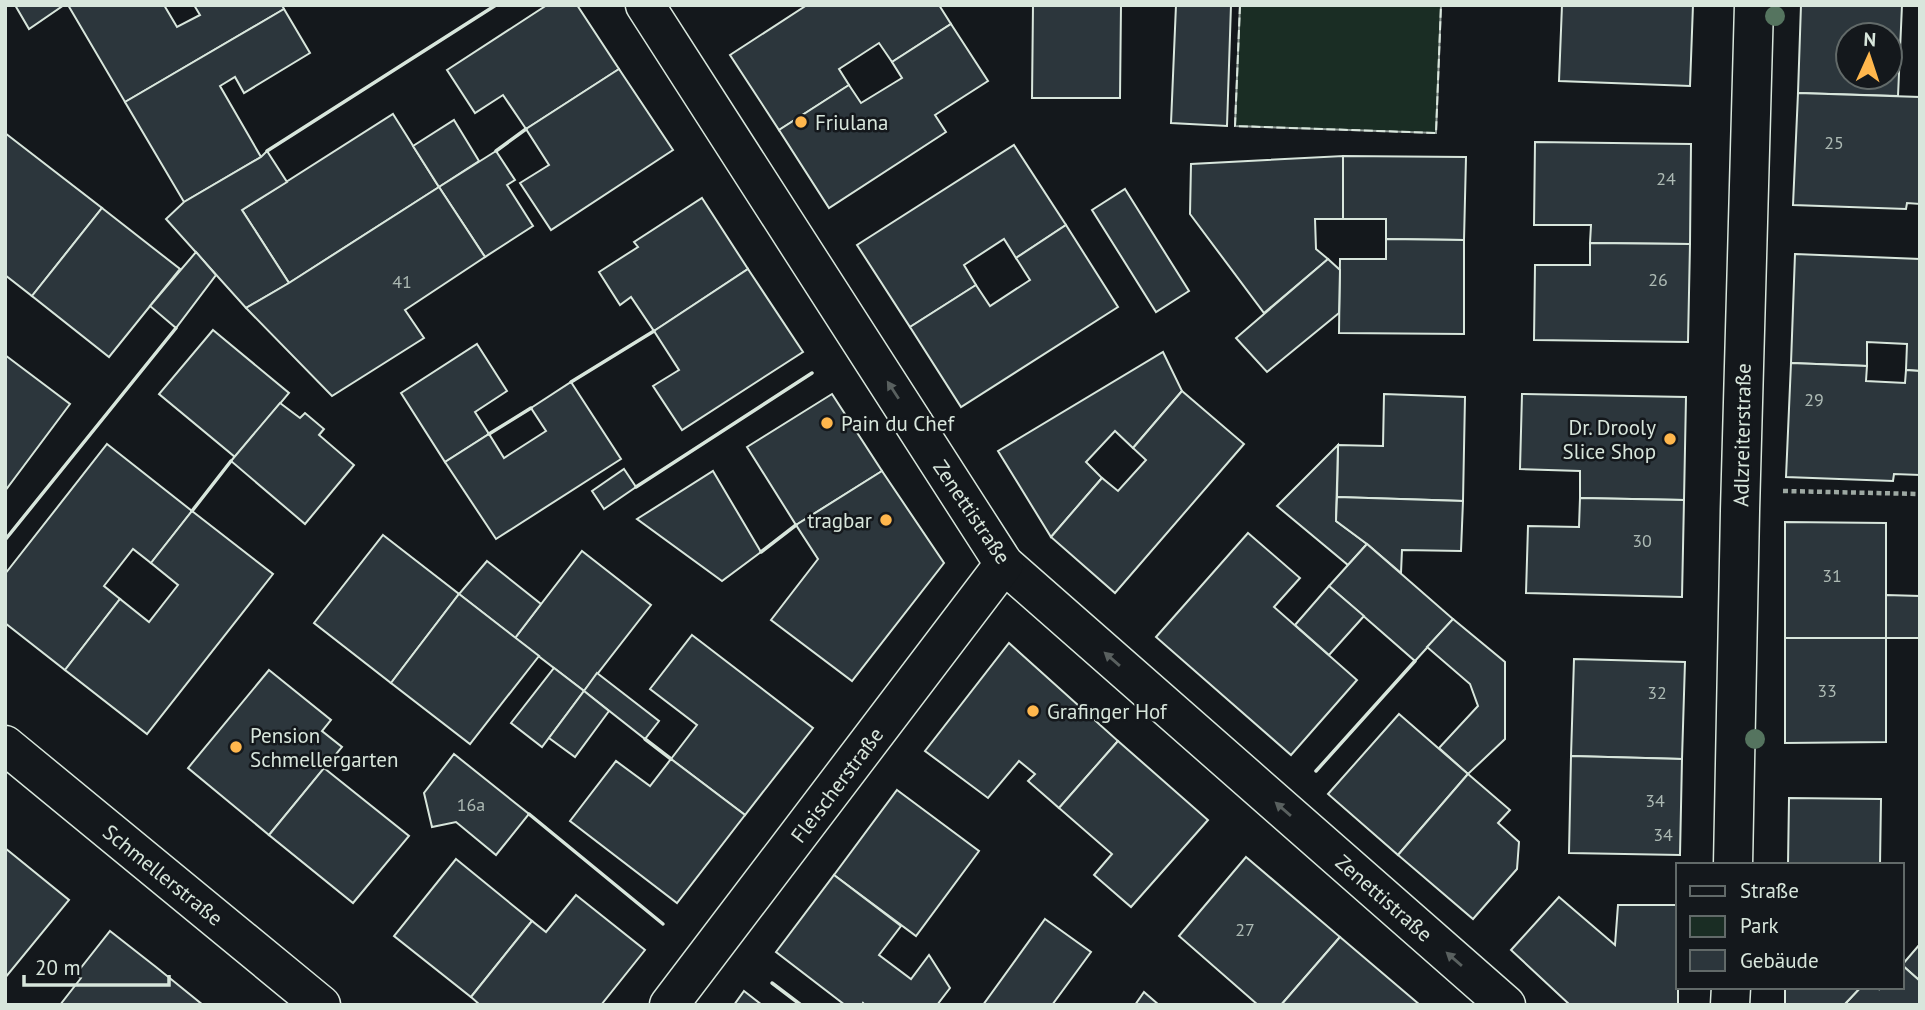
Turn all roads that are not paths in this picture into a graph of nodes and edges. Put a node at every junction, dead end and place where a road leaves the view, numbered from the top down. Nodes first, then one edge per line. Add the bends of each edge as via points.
1 (645, 5) edge
2 (1754, 5) edge
3 (1004, 564) junction
4 (5, 745) edge
5 (1733, 863) edge
6 (321, 1005) edge
7 (669, 1005) edge
8 (1506, 1005) edge

3 -> 1 street, Zenettistraße
2 - 5 street, Adlzreiterstraße
3 - 7 street, Fleischerstraße
8 -> 3 street, Zenettistraße
4 - 6 street, Schmellerstraße

